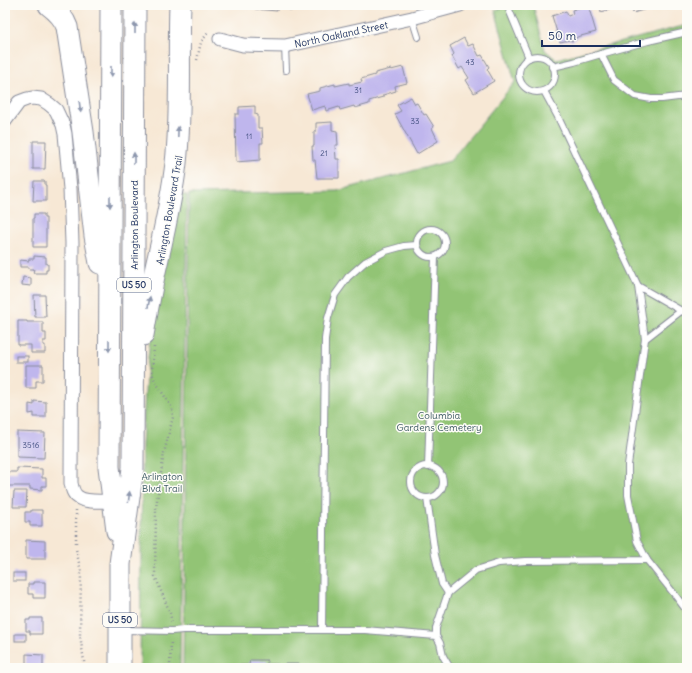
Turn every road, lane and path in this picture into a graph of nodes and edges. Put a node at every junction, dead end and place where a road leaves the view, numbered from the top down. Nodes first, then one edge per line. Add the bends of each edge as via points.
1 (49, 5) edge
2 (111, 5) edge
3 (135, 5) edge
4 (180, 5) edge
5 (460, 5) edge
6 (506, 5) edge
7 (412, 18) junction
8 (687, 32) edge
9 (418, 37) dead end
10 (220, 39) joint
11 (285, 46) junction
12 (601, 54) junction
13 (529, 58) junction
14 (196, 63) dead end
15 (553, 67) junction
16 (286, 70) dead end
17 (544, 91) junction
18 (687, 96) edge
19 (5, 121) edge
20 (417, 245) junction
21 (435, 257) junction
22 (638, 286) junction
23 (684, 312) edge
24 (110, 313) junction
25 (645, 339) junction
26 (155, 342) dead end
27 (133, 381) junction
28 (428, 467) junction
29 (78, 498) junction
30 (427, 498) junction
31 (113, 501) junction
32 (647, 560) junction
33 (120, 564) junction
34 (448, 593) junction
35 (687, 611) edge
36 (172, 622) dead end
37 (120, 630) junction
38 (322, 630) junction
39 (436, 636) junction
40 (172, 639) dead end
41 (85, 668) edge
42 (120, 668) edge
43 (170, 668) edge
44 (450, 668) edge

1 -> 24 highway via 62,17 69,35 96,236
2 -> 24 highway, Arlington Boulevard / US 50
27 -> 3 highway, Arlington Boulevard / US 50
27 -> 4 highway via 172,198 178,128
5 - 7 street, North Oakland Street
6 - 13 lane
7 - 9 lane
7 - 11 street, North Oakland Street
8 - 12 lane
10 - 11 street, North Oakland Street via 242,45
10 - 14 path via 218,34 208,33 202,42
11 - 16 lane
12 - 15 lane
12 - 18 lane via 614,80 635,96 662,99
13 - 15 lane via 545,58
13 - 17 lane via 519,73 522,85 532,92
15 - 17 lane via 554,78 549,88
17 - 22 lane
19 - 29 street via 19,102 36,98 45,101 56,110 65,134 72,244 70,476 72,489
20 - 21 lane via 421,254
20 - 21 lane via 419,235 423,232 432,229 440,232 446,244 443,252
20 - 38 lane via 386,251 365,262 335,295 328,318
21 - 28 lane
22 - 23 lane
22 - 25 lane
23 - 25 lane
24 -> 31 highway, Arlington Boulevard / US 50 via 109,467
25 - 32 lane via 628,465 628,495 637,541
26 - 36 path via 153,376 172,408 173,417 164,453 156,507 155,576
33 -> 27 highway, Arlington Boulevard / US 50 via 133,468
28 - 30 lane via 438,471 443,480 437,495
28 - 30 lane via 418,469 412,477 412,487 418,495
29 - 31 street via 88,501
29 - 41 path via 76,550 81,572 80,635
30 - 34 lane via 435,555 442,584
31 - 33 highway, Arlington Boulevard / US 50
32 - 34 lane via 499,563 476,570
32 - 35 lane
33 - 37 highway, Arlington Boulevard / US 50
34 - 39 lane via 436,628
37 - 38 lane
37 - 42 highway, Arlington Boulevard / US 50
38 - 39 lane via 365,630
39 - 44 lane
40 - 43 path

